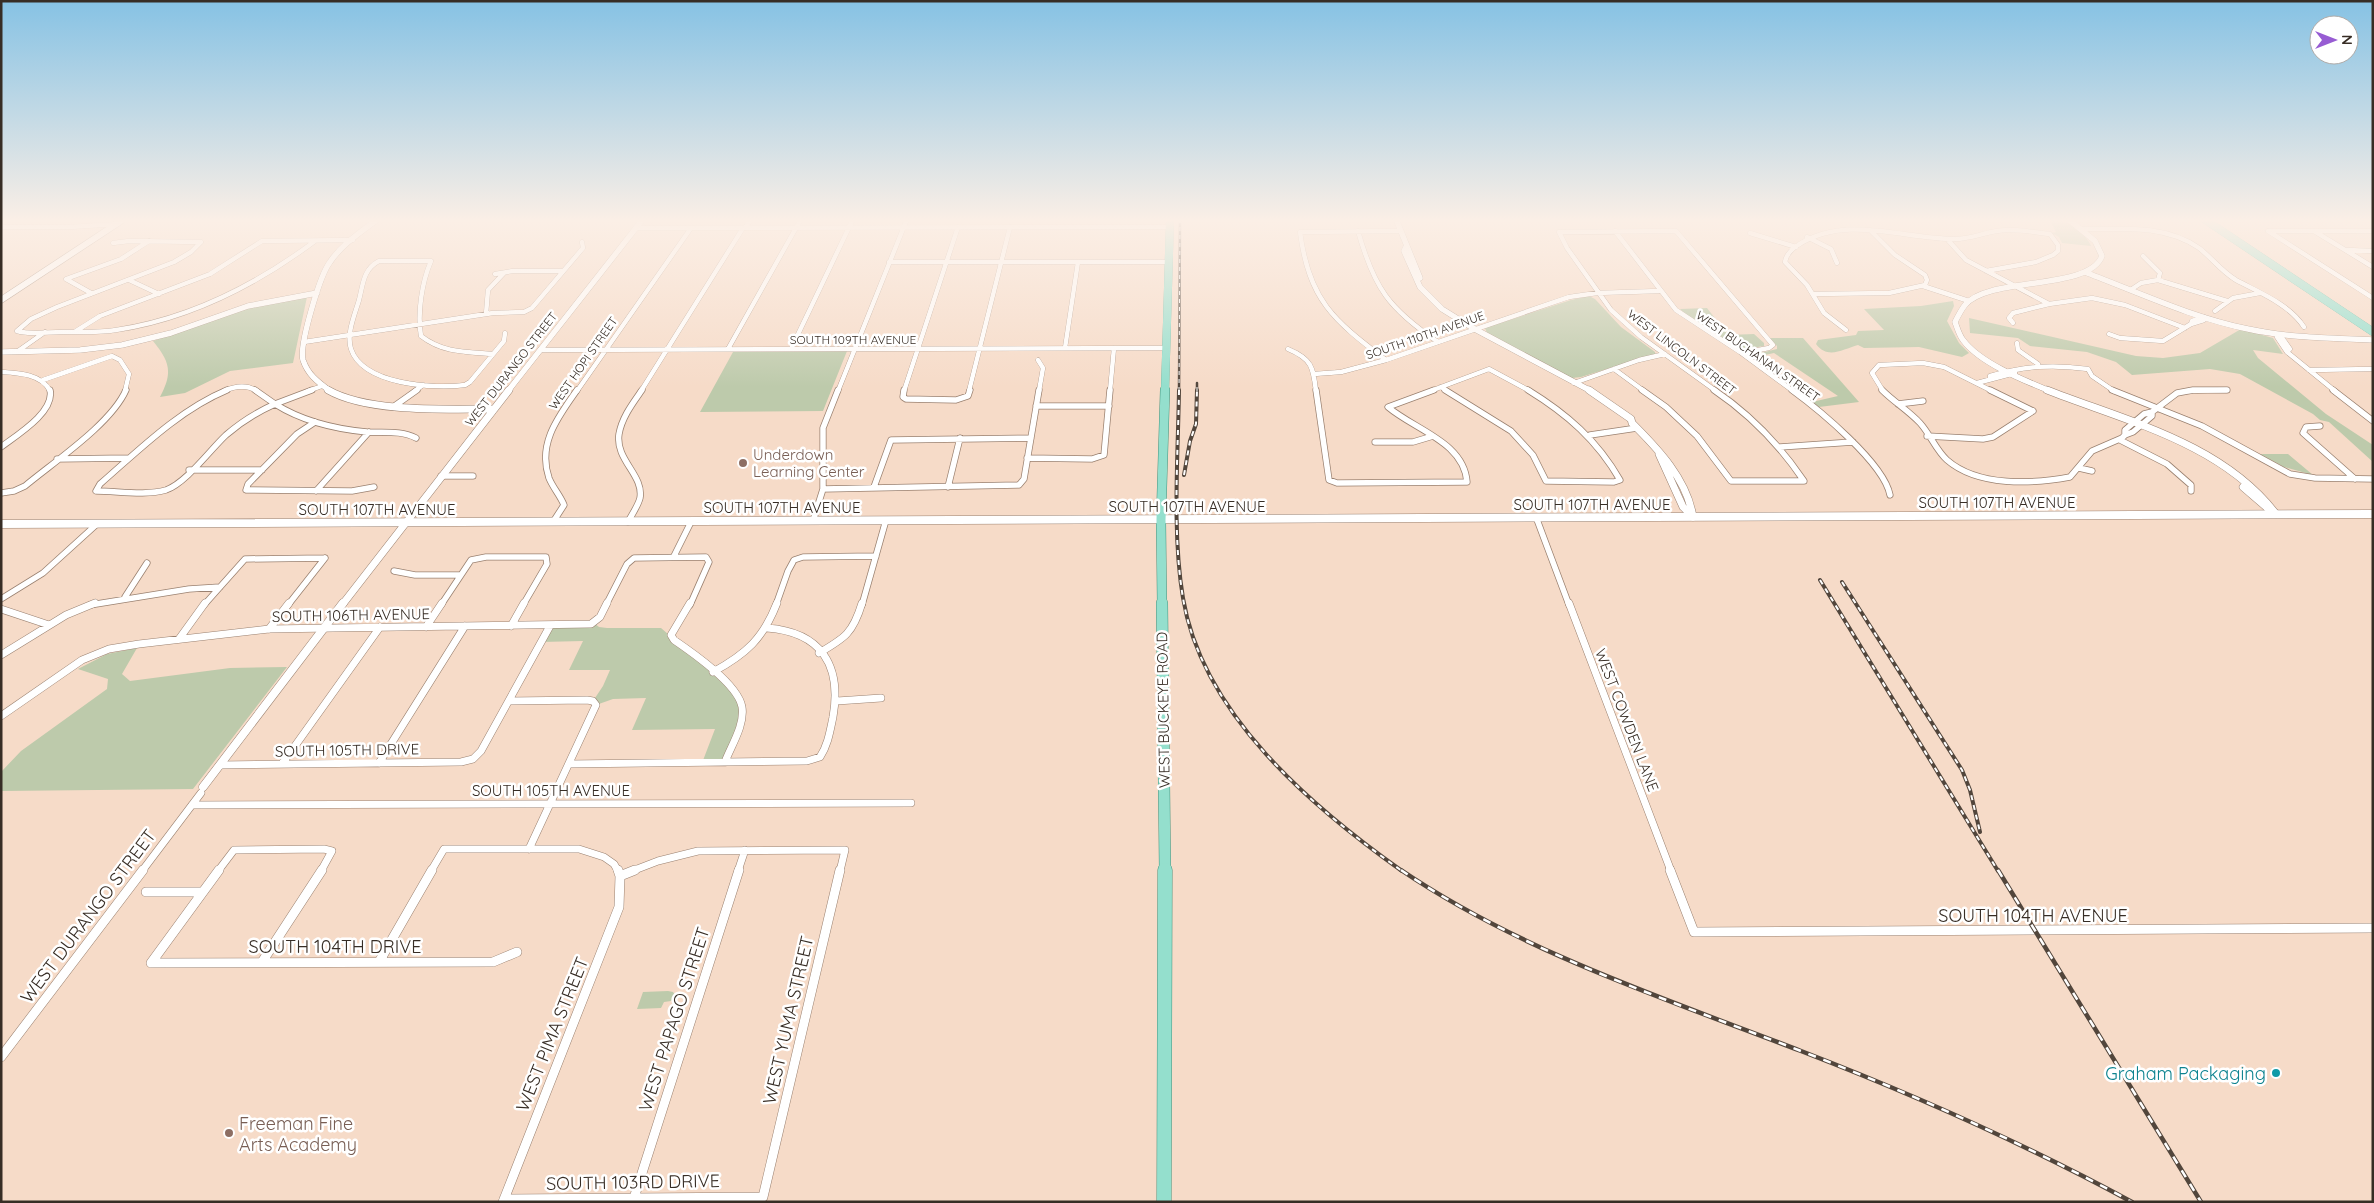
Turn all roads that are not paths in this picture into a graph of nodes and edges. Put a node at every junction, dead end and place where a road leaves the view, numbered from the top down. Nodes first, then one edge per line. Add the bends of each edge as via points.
1 (39, 275) edge
2 (75, 275) edge
3 (141, 275) edge
4 (204, 275) edge
5 (265, 275) edge
6 (323, 275) edge
7 (365, 275) edge
8 (426, 275) edge
9 (502, 275) edge
10 (559, 275) edge
11 (599, 275) edge
12 (657, 275) edge
13 (714, 275) edge
14 (770, 275) edge
15 (826, 275) edge
16 (884, 275) edge
17 (943, 275) edge
18 (998, 275) edge
19 (1076, 275) edge
20 (1168, 275) edge
21 (1308, 275) edge
22 (1372, 275) edge
23 (1413, 275) edge
24 (1586, 275) edge
25 (1647, 275) edge
26 (1713, 275) edge
27 (1798, 275) edge
28 (1925, 275) edge
29 (1993, 275) edge
30 (2072, 275) edge
31 (2095, 275) edge
32 (2159, 275) edge
33 (2228, 275) edge
34 (2288, 275) edge
35 (2337, 275) edge
36 (129, 280) junction
37 (2158, 280) junction
38 (1922, 287) junction
39 (2017, 287) junction
40 (2129, 288) junction
41 (1659, 291) junction
42 (1597, 292) junction
43 (2260, 292) junction
44 (91, 293) junction
45 (317, 293) junction
46 (159, 294) junction
47 (1813, 294) junction
48 (2373, 298) edge
49 (1, 300) edge
50 (1969, 301) junction
51 (2227, 301) junction
52 (2049, 304) junction
53 (2215, 312) dead end
54 (486, 314) junction
55 (2204, 316) junction
56 (2012, 323) dead end
57 (419, 324) junction
58 (2304, 327) dead end
59 (1474, 328) junction
60 (2185, 328) junction
61 (1846, 330) dead end
62 (45, 332) junction
63 (75, 332) junction
64 (2373, 332) edge
65 (351, 334) junction
66 (505, 334) dead end
67 (2109, 334) dead end
68 (2280, 335) junction
69 (2373, 338) edge
70 (304, 342) junction
71 (1438, 342) junction
72 (2017, 343) dead end
73 (1065, 348) junction
74 (1114, 348) junction
75 (1166, 348) junction
76 (666, 349) junction
77 (728, 349) junction
78 (791, 349) junction
79 (854, 349) junction
80 (918, 349) junction
81 (979, 349) junction
82 (1288, 349) dead end
83 (540, 350) junction
84 (604, 350) junction
85 (18, 351) junction
86 (1, 352) edge
87 (2287, 352) joint
88 (493, 354) junction
89 (1665, 354) junction
90 (1742, 354) junction
91 (1038, 360) dead end
92 (1386, 360) junction
93 (2038, 364) junction
94 (1614, 369) junction
95 (2373, 369) edge
96 (2309, 370) junction
97 (1, 372) edge
98 (2009, 373) junction
99 (1314, 374) junction
100 (43, 380) junction
101 (1574, 382) junction
102 (1977, 383) junction
103 (423, 384) junction
104 (322, 386) junction
105 (1442, 387) junction
106 (2227, 390) dead end
107 (1923, 401) dead end
108 (276, 404) junction
109 (1898, 404) junction
110 (1036, 406) junction
111 (1109, 406) junction
112 (393, 407) junction
113 (494, 409) junction
114 (2154, 410) junction
115 (2373, 421) edge
116 (315, 422) junction
117 (2134, 422) junction
118 (2142, 424) junction
119 (1635, 426) junction
120 (2320, 426) dead end
121 (369, 432) junction
122 (1590, 435) junction
123 (2124, 435) junction
124 (1433, 436) junction
125 (1927, 436) junction
126 (416, 438) dead end
127 (960, 438) junction
128 (1031, 438) junction
129 (2120, 440) junction
130 (1375, 442) dead end
131 (1853, 442) junction
132 (1, 447) edge
133 (1780, 447) junction
134 (129, 458) junction
135 (1027, 458) junction
136 (57, 459) junction
137 (2079, 468) junction
138 (189, 470) junction
139 (262, 470) junction
140 (2092, 472) dead end
141 (441, 476) junction
142 (473, 476) dead end
143 (2355, 479) junction
144 (2373, 479) edge
145 (374, 487) dead end
146 (874, 487) junction
147 (948, 487) junction
148 (823, 488) junction
149 (316, 491) junction
150 (2191, 491) dead end
151 (1, 492) edge
152 (1890, 495) dead end
153 (2276, 514) junction
154 (2373, 514) edge
155 (1693, 517) junction
156 (1536, 518) junction
157 (886, 520) junction
158 (1161, 520) junction
159 (813, 521) junction
160 (553, 522) junction
161 (628, 522) junction
162 (691, 522) junction
163 (404, 523) junction
164 (1, 524) edge
165 (97, 524) junction
166 (674, 556) junction
167 (876, 556) junction
168 (474, 558) joint
169 (245, 559) joint
170 (147, 563) dead end
171 (394, 571) dead end
172 (460, 575) junction
173 (220, 587) junction
174 (125, 597) junction
175 (1, 599) edge
176 (1, 609) edge
177 (48, 625) junction
178 (465, 626) junction
179 (511, 626) junction
180 (550, 626) junction
181 (380, 627) junction
182 (426, 627) junction
183 (268, 628) junction
184 (324, 628) junction
185 (767, 628) junction
186 (179, 639) junction
187 (819, 653) junction
188 (1, 655) edge
189 (713, 672) junction
190 (881, 698) dead end
191 (508, 701) junction
192 (836, 702) junction
193 (1, 716) edge
194 (725, 762) junction
195 (379, 763) junction
196 (282, 764) junction
197 (569, 764) junction
198 (220, 765) junction
199 (202, 790) joint
200 (550, 803) junction
201 (911, 803) dead end
202 (192, 805) junction
203 (529, 850) junction
204 (745, 850) junction
205 (620, 876) junction
206 (146, 892) dead end
207 (203, 892) junction
208 (2373, 928) edge
209 (1694, 932) joint
210 (517, 952) dead end
211 (262, 962) junction
212 (379, 962) junction
213 (1, 1057) edge
214 (763, 1197) joint
215 (634, 1198) junction
216 (503, 1201) edge
217 (1164, 1202) edge

1 - 49 main road
2 - 44 street via 67,281
3 - 36 street
4 - 46 street
5 - 63 street via 246,286 170,316 128,328
6 - 45 street
7 - 65 street
8 - 57 street
9 - 54 street via 488,290
10 - 54 street via 532,308
11 - 83 street, WEST DURANGO STREET
12 - 84 street, WEST HOPI STREET
13 - 76 street
14 - 77 street
15 - 78 street
16 - 79 street
17 - 80 street
18 - 81 street
19 - 73 street
20 - 75 main road, WEST BUCKEYE ROAD
21 - 92 street via 1329,310
22 - 71 street via 1378,288 1404,318
23 - 59 street via 1435,303
24 - 42 street, WEST LINCOLN STREET
25 - 41 street, WEST BUCHANAN STREET
26 - 90 street via 1773,345
27 - 47 street
28 - 38 street via 1927,281
29 - 39 street
30 - 39 street
31 - 40 street
32 - 37 street
33 - 43 street
34 - 64 main road
35 - 48 street
36 - 44 street
36 - 46 street
37 - 40 street via 2147,283 2147,286
37 - 51 street
38 - 47 street
38 - 50 street
39 - 50 street
39 - 52 street
40 - 55 street
41 - 42 street, SOUTH 110TH AVENUE
41 - 90 street, WEST BUCHANAN STREET via 1692,323
42 - 59 street, SOUTH 110TH AVENUE via 1569,297
42 - 89 street, WEST LINCOLN STREET via 1618,317
43 - 51 street
43 - 58 street via 2296,315
44 - 62 street via 48,310 16,331
45 - 70 street
45 - 85 street via 253,305 131,344 80,350
46 - 63 street via 100,316
47 - 61 street via 1818,307
50 - 98 street via 1957,316 1957,328 1962,339 1980,356
51 - 53 street
52 - 56 street via 2013,313 2009,318
52 - 60 street via 2102,299
54 - 57 street
55 - 60 street via 2204,320
55 - 68 street
57 - 65 street
57 - 88 street via 423,338 438,348 459,353
59 - 71 street, SOUTH 110TH AVENUE
59 - 101 street
60 - 67 street via 2163,341 2148,342
62 - 63 street
62 - 85 street
65 - 70 street
65 - 103 street via 353,354 366,368 391,379
66 - 88 street via 505,339
68 - 69 street
68 - 87 street via 2278,341
70 - 104 street via 303,361 311,376
71 - 92 street, SOUTH 110TH AVENUE
72 - 93 street via 2018,350
73 - 74 street, SOUTH 109TH AVENUE
73 - 81 street, SOUTH 109TH AVENUE
74 - 75 street, SOUTH 109TH AVENUE
74 - 111 street
75 - 158 main road, WEST BUCKEYE ROAD
76 - 77 street, SOUTH 109TH AVENUE
76 - 84 street, SOUTH 109TH AVENUE
76 - 161 street via 626,412 620,428 620,452 640,489 639,501
77 - 78 street, SOUTH 109TH AVENUE
78 - 79 street, SOUTH 109TH AVENUE
79 - 80 street, SOUTH 109TH AVENUE
79 - 148 street via 823,428
80 - 81 street, SOUTH 109TH AVENUE
80 - 81 street via 904,398 964,398 968,394
82 - 99 street via 1302,355 1313,367
83 - 84 street, SOUTH 109TH AVENUE
83 - 113 street, WEST DURANGO STREET
84 - 160 street, WEST HOPI STREET via 559,414 548,438 547,471 564,503
85 - 86 street
87 - 96 street
88 - 103 street via 465,385
89 - 94 street
89 - 133 street, WEST LINCOLN STREET via 1738,406
90 - 131 street, WEST BUCHANAN STREET via 1821,412
91 - 110 street via 1043,368
92 - 99 street, SOUTH 110TH AVENUE via 1341,372
93 - 98 street
93 - 114 street via 2088,369 2103,384
94 - 101 street
94 - 133 street, WEST LINCOLN STREET via 1666,407 1697,436 1731,481 1804,481
95 - 96 street
96 - 115 street
97 - 100 street
98 - 102 street via 1996,380
98 - 117 street
99 - 124 street via 1329,480 1337,483 1467,482 1456,455
100 - 132 street via 51,392 45,410
100 - 136 street via 112,356 118,357 128,371 129,381 124,397 107,417
101 - 119 street
102 - 109 street via 1944,367 1923,363 1879,365 1872,373 1874,381
102 - 125 street via 2033,411 1993,437
103 - 112 street
104 - 108 street
104 - 112 street via 346,397
105 - 122 street via 1489,369 1560,410
105 - 122 street via 1511,431 1533,454 1546,481 1620,480
105 - 124 street via 1388,407
106 - 114 street via 2177,393
107 - 109 street
108 - 116 street
108 - 134 street via 243,386 217,395 181,416
108 - 138 street via 236,426
109 - 125 street via 1920,422
110 - 111 street
110 - 128 street
111 - 135 street via 1102,456
112 - 113 street
113 - 141 street, WEST DURANGO STREET
114 - 117 street
114 - 118 street
114 - 143 street via 2202,426 2290,474
116 - 121 street
116 - 139 street via 297,434
117 - 118 street
117 - 123 street
118 - 123 street
118 - 153 street via 2192,448 2230,474
119 - 122 street
119 - 155 street via 1659,454 1683,507
120 - 143 street via 2306,427 2303,433
121 - 126 street via 409,434
121 - 149 street
123 - 129 street
124 - 130 street via 1413,442
125 - 137 street via 1950,462 1969,473 1987,478 2045,480 2070,477
127 - 128 street
127 - 146 street via 891,440
127 - 147 street
128 - 135 street
129 - 137 street via 2097,447 2085,456
129 - 150 street via 2168,464 2186,479
131 - 133 street
131 - 152 street, WEST BUCHANAN STREET via 1888,484
134 - 136 street
134 - 138 street via 96,490 165,490
135 - 147 street via 1023,482 1019,485
136 - 151 street via 25,486
137 - 140 street
138 - 139 street
139 - 149 street via 246,490
141 - 142 street
141 - 163 street, WEST DURANGO STREET
143 - 144 street
145 - 149 street via 358,491
146 - 147 street
146 - 148 street
148 - 159 street
153 - 154 main road, SOUTH 107TH AVENUE
153 - 155 main road, SOUTH 107TH AVENUE
155 - 156 main road, SOUTH 107TH AVENUE
156 - 158 main road, SOUTH 107TH AVENUE
156 - 209 street, WEST COWDEN LANE
157 - 158 main road, SOUTH 107TH AVENUE
157 - 159 main road, SOUTH 107TH AVENUE
157 - 167 street
158 - 217 main road, WEST BUCKEYE ROAD via 1165,804
159 - 162 main road, SOUTH 107TH AVENUE
160 - 161 main road, SOUTH 107TH AVENUE
160 - 163 main road, SOUTH 107TH AVENUE
161 - 162 main road, SOUTH 107TH AVENUE
162 - 166 street
163 - 165 main road, SOUTH 107TH AVENUE
163 - 184 street, WEST DURANGO STREET
164 - 165 main road, SOUTH 107TH AVENUE
165 - 175 street via 47,570
166 - 180 street, SOUTH 106TH AVENUE via 634,558 627,564 594,623
166 - 189 street via 708,558 686,613 671,635
167 - 185 street via 796,558
167 - 187 street via 856,624 840,641
168 - 172 street
168 - 179 street via 540,556 548,559
169 - 173 street
169 - 183 street via 325,558
170 - 174 street
171 - 172 street via 409,575
172 - 182 street
173 - 174 street
173 - 186 street via 191,619
174 - 177 street via 83,606
176 - 177 street
177 - 188 street
178 - 179 street, SOUTH 106TH AVENUE
178 - 182 street, SOUTH 106TH AVENUE
178 - 195 street
179 - 180 street, SOUTH 106TH AVENUE
180 - 191 street
181 - 182 street, SOUTH 106TH AVENUE
181 - 184 street, SOUTH 106TH AVENUE
181 - 196 street
183 - 184 street, SOUTH 106TH AVENUE
183 - 186 street, SOUTH 106TH AVENUE
184 - 198 street, WEST DURANGO STREET
185 - 187 street via 800,634
185 - 189 street via 747,651
186 - 193 street, SOUTH 106TH AVENUE via 109,649 82,660
187 - 192 street via 835,678
189 - 194 street via 737,694 742,708
190 - 192 street
191 - 195 street, SOUTH 105TH DRIVE via 481,751 473,759
191 - 197 street via 587,700 595,703 595,710
192 - 194 street via 824,750 817,759
194 - 197 street
195 - 196 street, SOUTH 105TH DRIVE
196 - 198 street, SOUTH 105TH DRIVE
197 - 200 street
198 - 199 street, WEST DURANGO STREET
199 - 202 street, WEST DURANGO STREET
200 - 201 street, SOUTH 105TH AVENUE
200 - 202 street, SOUTH 105TH AVENUE
200 - 203 street
202 - 213 street, WEST DURANGO STREET
203 - 205 street via 579,850 600,854 611,862
203 - 212 street via 444,849
204 - 205 street via 698,851 658,861
204 - 214 street, WEST YUMA STREET via 845,850
204 - 215 street, WEST PAPAGO STREET
205 - 216 street, WEST PIMA STREET via 619,907
206 - 207 street
207 - 211 street, SOUTH 104TH DRIVE via 151,963
207 - 211 street via 234,850 332,851 330,859
208 - 209 street, SOUTH 104TH AVENUE
210 - 212 street, SOUTH 104TH DRIVE via 493,962
211 - 212 street, SOUTH 104TH DRIVE
214 - 215 street, SOUTH 103RD DRIVE
215 - 216 street, SOUTH 103RD DRIVE

